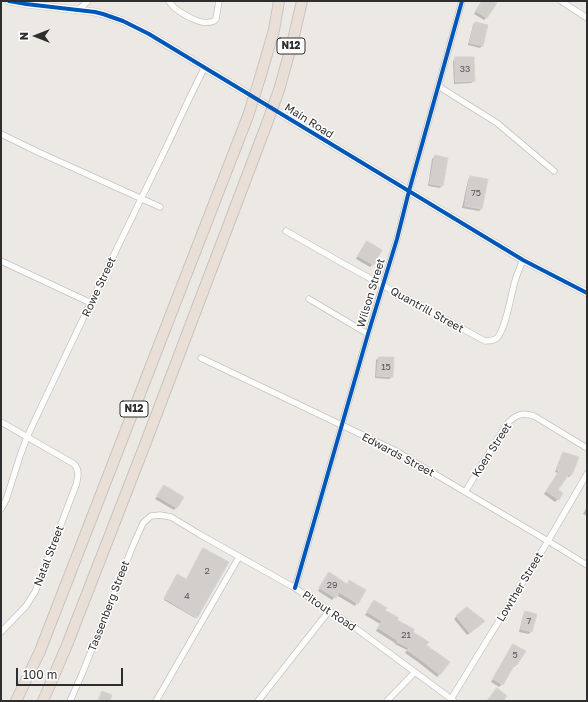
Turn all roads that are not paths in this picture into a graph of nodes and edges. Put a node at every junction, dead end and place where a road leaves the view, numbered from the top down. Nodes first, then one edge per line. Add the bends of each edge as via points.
1 (10, 1) edge
2 (88, 1) edge
3 (169, 1) edge
4 (219, 1) edge
5 (279, 1) edge
6 (302, 1) edge
7 (462, 1) edge
8 (561, 1) edge
9 (78, 10) junction
10 (587, 18) edge
11 (205, 67) junction
12 (438, 86) junction
13 (1, 134) edge
14 (554, 171) dead end
15 (409, 192) junction
16 (141, 199) junction
17 (160, 207) dead end
18 (286, 231) dead end
19 (522, 260) junction
20 (1, 261) edge
21 (383, 285) junction
22 (587, 293) edge
23 (309, 300) dead end
24 (91, 303) junction
25 (368, 334) junction
26 (201, 358) dead end
27 (1, 422) edge
28 (342, 426) junction
29 (27, 437) junction
30 (587, 448) edge
31 (587, 474) edge
32 (465, 492) junction
33 (1, 509) edge
34 (154, 516) joint
35 (548, 541) junction
36 (240, 557) junction
37 (587, 565) edge
38 (295, 588) junction
39 (329, 611) junction
40 (1, 632) edge
41 (415, 672) junction
42 (453, 700) edge
43 (16, 701) edge
44 (43, 701) edge
45 (70, 701) edge
46 (156, 701) edge
47 (258, 701) edge
48 (388, 701) edge

1 - 9 street, Main Road
2 - 9 street
3 - 4 street via 172,6 198,21 214,22
5 - 43 highway, N12, bridge via 274,30 248,116 40,651
6 - 44 highway, N12, bridge via 293,40 266,126 143,450
7 - 12 street, Wilson Street
8 - 10 street
9 - 11 street, Main Road via 103,14 123,21
11 - 15 street, Main Road
11 - 16 street, Rowe Street
12 - 14 street via 497,123
12 - 15 street, Wilson Street
13 - 16 street
15 - 19 street, Main Road
15 - 21 street, Wilson Street
16 - 17 street
16 - 24 street, Rowe Street
18 - 21 street, Quantrill Street
19 - 21 street, Quantrill Street via 502,329 490,342 481,340
19 - 22 street, Main Road
20 - 24 street
21 - 25 street, Wilson Street
23 - 25 street
24 - 29 street, Rowe Street
25 - 28 street, Wilson Street
26 - 28 street, Edwards Street
27 - 29 street
28 - 32 street, Edwards Street via 396,452
28 - 38 street, Wilson Street
29 - 33 street, Rowe Street
29 - 40 street, Natal Street via 76,465 78,477 35,592 26,606
30 - 32 street, Koen Street via 534,416 518,415 506,426
31 - 35 street, Lowther Street
32 - 35 street, Edwards Street
34 - 36 street, Pitout Road via 171,517
34 - 45 street, Tassenberg Street via 146,520 140,529
35 - 37 street, Edwards Street
35 - 42 street, Lowther Street
36 - 38 street, Pitout Road
36 - 46 street
38 - 39 street, Pitout Road
39 - 41 street, Pitout Road
39 - 47 street
41 - 42 street, Pitout Road
41 - 48 street

